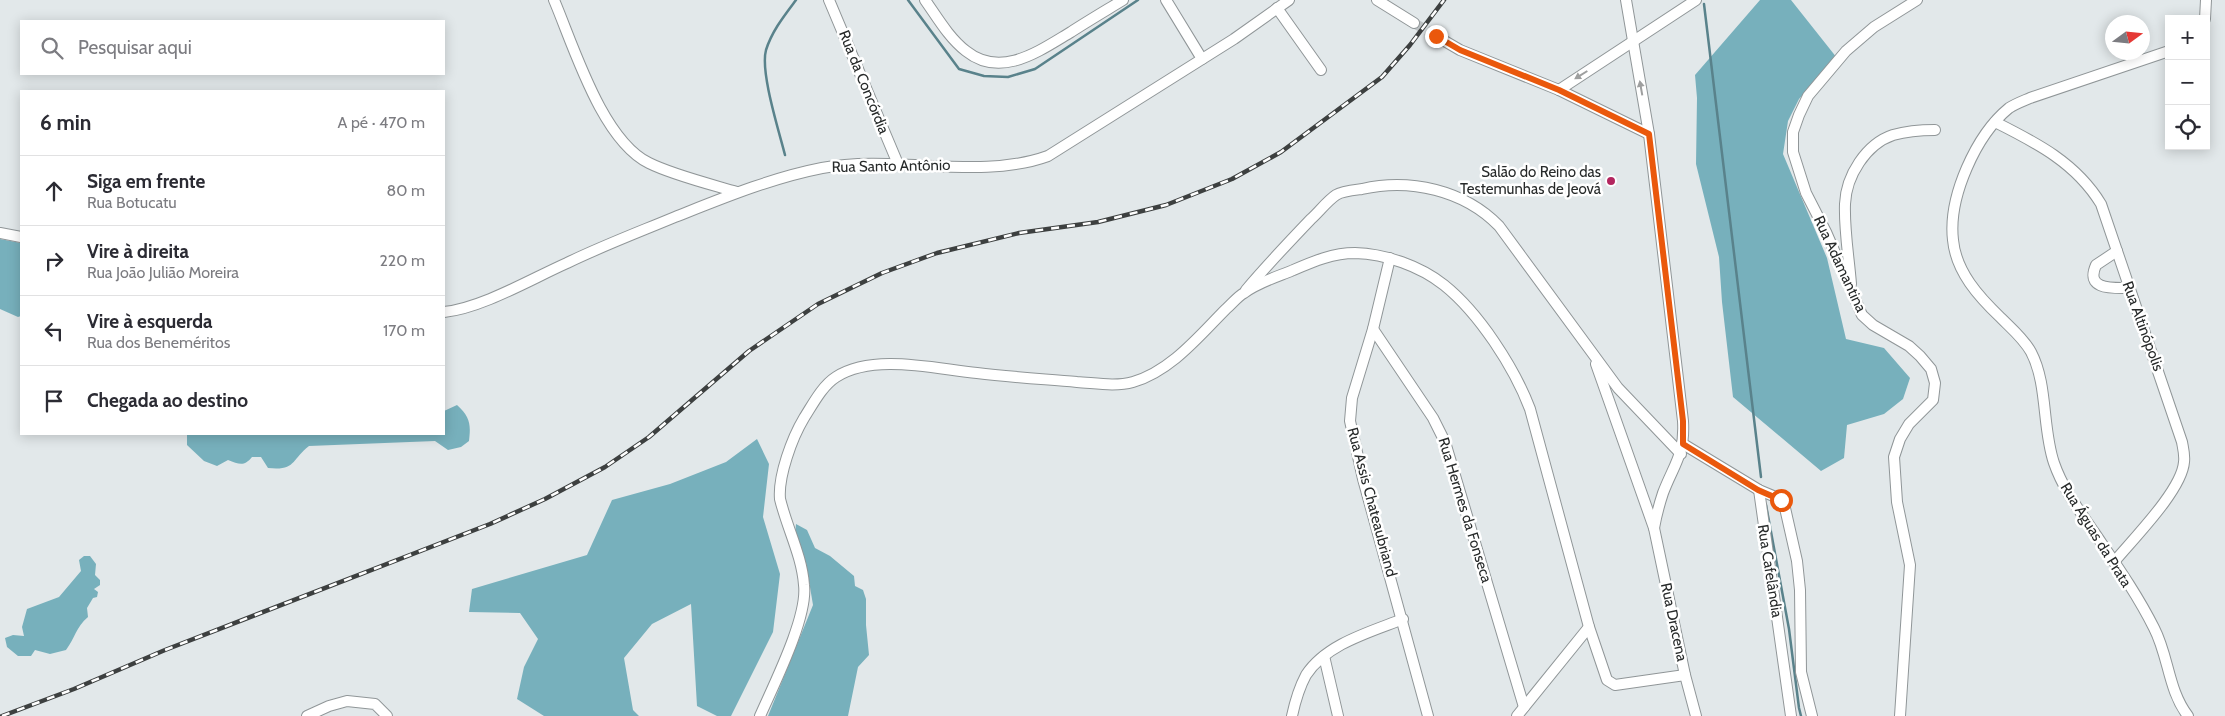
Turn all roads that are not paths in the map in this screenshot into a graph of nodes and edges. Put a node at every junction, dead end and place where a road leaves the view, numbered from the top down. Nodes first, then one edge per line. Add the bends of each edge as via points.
1 (554, 0) edge
2 (829, 0) edge
3 (925, 0) edge
4 (1123, 0) edge
5 (1166, 0) edge
6 (1288, 0) edge
7 (1377, 0) edge
8 (1626, 0) edge
9 (1696, 0) edge
10 (1917, 0) edge
11 (2206, 0) edge
12 (1277, 8) junction
13 (2205, 15) edge
14 (1414, 23) tunnel mouth
15 (1436, 36) tunnel mouth
16 (1633, 42) junction
17 (2165, 52) edge
18 (1202, 59) junction
19 (1321, 70) dead end
20 (1559, 90) junction
21 (1995, 122) junction
22 (1935, 130) dead end
23 (1649, 134) junction
24 (898, 164) junction
25 (737, 192) junction
26 (0, 233) edge
27 (20, 237) edge
28 (2117, 251) junction
29 (1390, 258) junction
30 (2128, 288) junction
31 (1852, 290) junction
32 (1244, 292) junction
33 (445, 312) edge
34 (1373, 329) junction
35 (1595, 358) junction
36 (1682, 449) junction
37 (1758, 490) junction
38 (1654, 528) junction
39 (2114, 562) junction
40 (1403, 619) junction
41 (1590, 627) junction
42 (1324, 656) junction
43 (1684, 675) junction
44 (1524, 707) junction
45 (307, 716) edge
46 (388, 716) edge
47 (760, 716) edge
48 (1292, 716) edge
49 (1338, 716) edge
50 (1428, 716) edge
51 (1516, 716) edge
52 (1696, 716) edge
53 (1791, 716) edge
54 (1812, 716) edge
55 (1900, 716) edge
56 (2188, 716) edge

1 - 25 street via 599,106 620,140 649,163
2 - 24 street, Rua da Concórdia
3 - 4 street via 952,38 966,51 981,60 997,63 1024,58 1041,50
5 - 18 street
6 - 12 street, Rua Santo Antônio
7 - 14 street
8 - 16 street
9 - 16 street
10 - 31 street, Rua Adamantina via 1874,27 1846,51 1808,96 1793,132 1793,152 1806,193
11 - 13 street
12 - 18 street, Rua Santo Antônio
12 - 19 street
15 - 20 street via 1460,50
16 -> 20 street
23 -> 16 street
17 - 21 street, Rua Águas da Prata via 2030,98 2011,107
18 - 24 street, Rua Santo Antônio via 1048,156 1032,162 995,166
20 - 23 street
21 - 28 street, Rua Altinópolis via 2025,137 2079,174 2100,204
21 - 39 street, Rua Águas da Prata via 1961,181 1954,205 1953,241 1957,256 1962,272 1976,291 2031,352 2038,372 2048,445 2055,465 2067,492
22 - 31 street via 1914,130 1883,140 1853,172 1845,204
23 - 36 street via 1683,421
24 - 25 street, Rua Santo Antônio via 819,168
25 - 33 street, Rua Santo Antônio via 470,306
26 - 27 street
28 - 30 street, Rua Altinópolis
28 - 30 street via 2099,260 2094,274 2096,281 2105,288
29 - 32 street via 1356,253 1334,255
29 - 34 street, Rua Assis Chateaubriand
29 - 41 street via 1428,274 1444,285 1486,332 1517,380 1530,409 1547,466
30 - 39 street, Rua Altinópolis via 2176,420 2184,462 2180,478 2168,497
31 - 55 street, Rua Adamantina via 1862,315 1920,356 1931,369 1935,382 1933,400 1909,424 1894,457 1897,502 1910,565
32 - 35 street via 1336,194 1399,184 1439,191 1470,202 1499,226
32 - 47 street via 1174,359 1152,374 1124,384 1021,378 898,364 858,368 829,382 799,426 783,472 780,499 802,569 805,597 797,626
34 - 40 street, Rua Assis Chateaubriand via 1352,398 1350,422
34 - 44 street, Rua Hermes da Fonseca via 1445,442
35 - 36 street via 1648,421
35 - 38 street, Rua Dracena
36 - 37 street
36 - 38 street, Rua Dracena via 1663,493
37 - 53 street, Rua Cafelândia
37 - 54 street, Rua Cafelândia via 1778,498 1787,513 1800,590 1801,672
38 - 43 street, Rua Dracena
39 - 56 street, Rua Águas da Prata via 2155,630 2172,687
40 - 42 street via 1338,646
40 - 50 street, Rua Assis Chateaubriand
41 - 43 street via 1609,682 1615,685
41 - 44 street
42 - 48 street via 1306,675
42 - 49 street
43 - 52 street, Rua Dracena
44 - 51 street
45 - 46 street via 347,701 375,704

